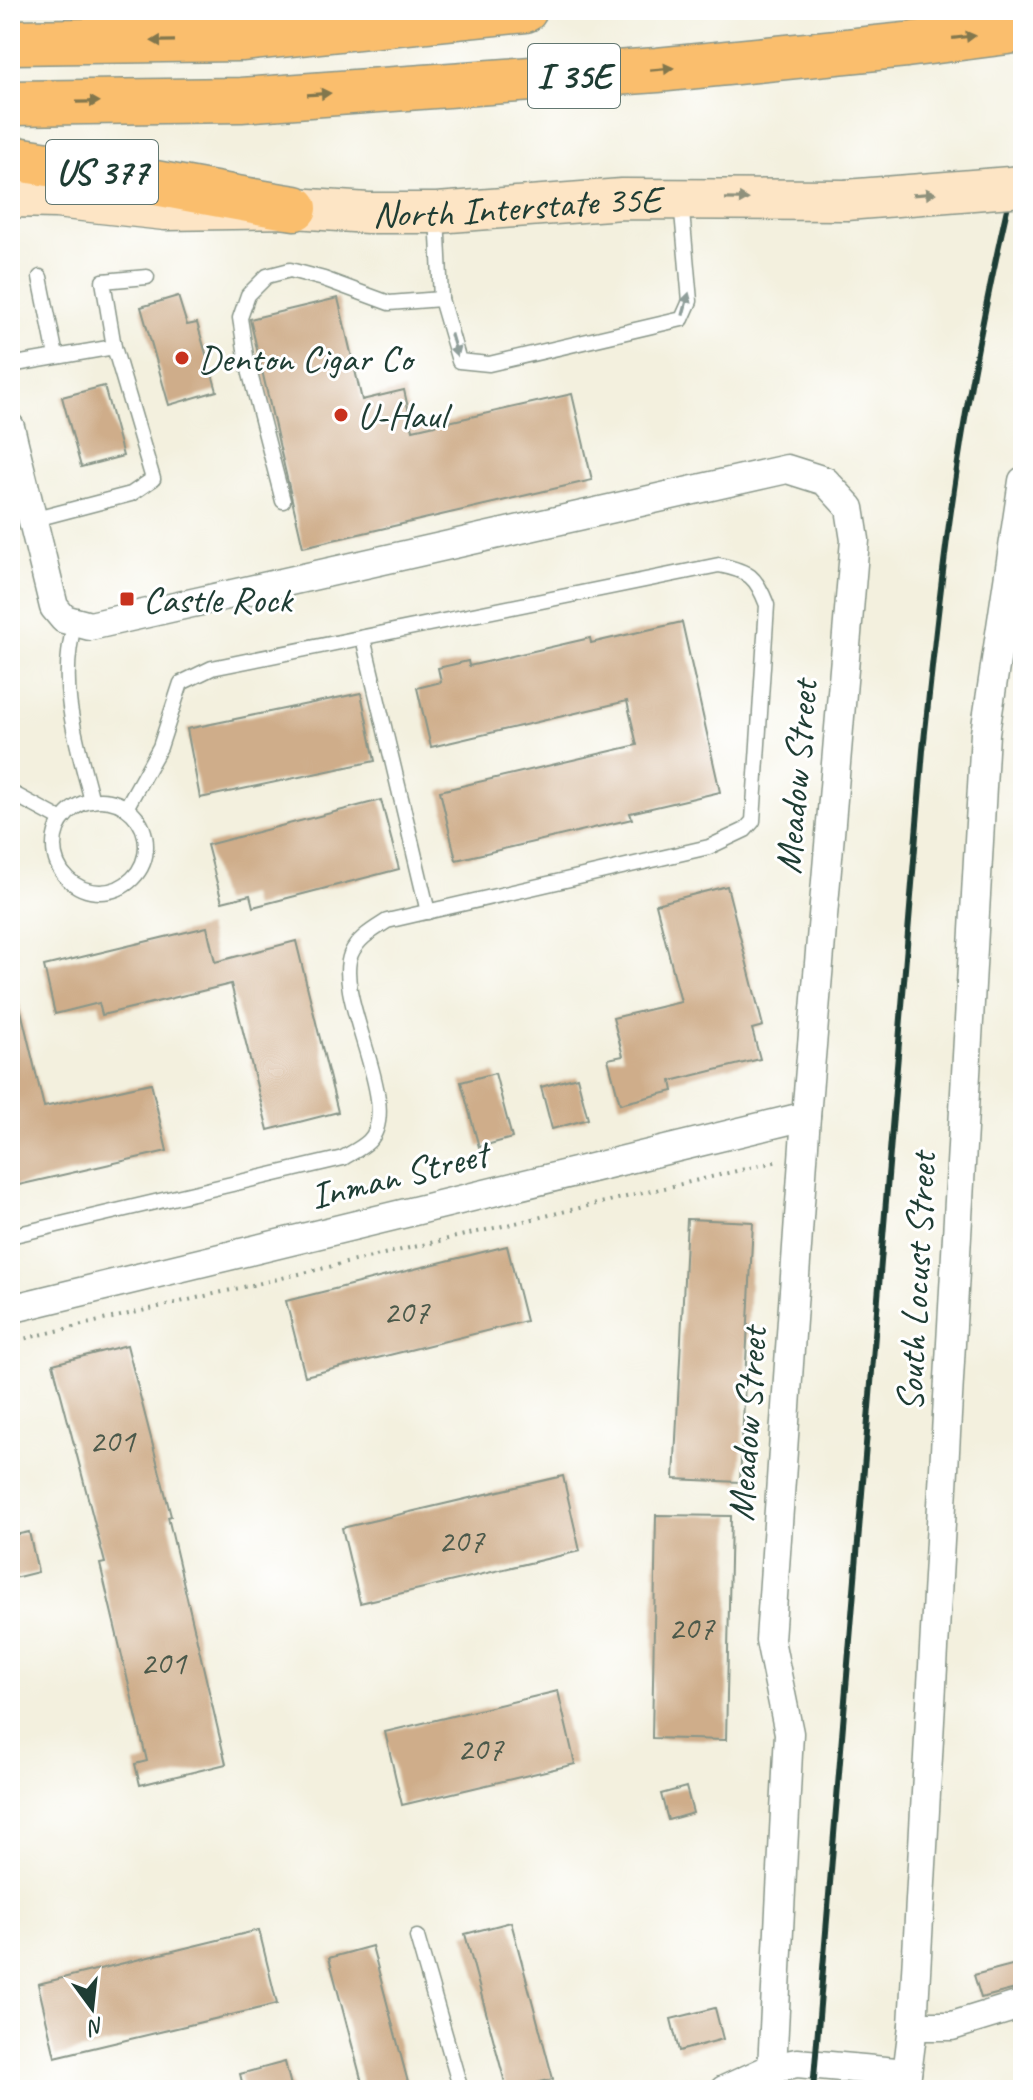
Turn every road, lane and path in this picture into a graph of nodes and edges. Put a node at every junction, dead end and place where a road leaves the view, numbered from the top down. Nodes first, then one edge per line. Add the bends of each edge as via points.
1 (525, 10) edge
2 (1023, 30) edge
3 (10, 42) edge
4 (10, 103) edge
5 (10, 158) edge
6 (1023, 186) edge
7 (10, 197) edge
8 (686, 198) junction
9 (295, 208) junction
10 (437, 213) junction
11 (40, 277) dead end
12 (147, 277) dead end
13 (441, 299) junction
14 (114, 347) junction
15 (56, 356) junction
16 (10, 365) edge
17 (10, 427) edge
18 (1023, 481) edge
19 (17, 485) edge
20 (283, 501) dead end
21 (32, 520) junction
22 (75, 622) junction
23 (363, 638) junction
24 (10, 792) edge
25 (92, 801) junction
26 (126, 808) junction
27 (62, 820) junction
28 (428, 912) junction
29 (806, 1116) junction
30 (782, 1161) dead end
31 (10, 1236) edge
32 (10, 1309) edge
33 (10, 1342) edge
34 (417, 1937) dead end
35 (1023, 2004) edge
36 (913, 2026) junction
37 (772, 2068) junction
38 (906, 2081) edge
39 (461, 2090) edge
40 (724, 2090) edge

1 -> 3 highway, I 35E via 241,39
4 -> 2 highway, I 35E via 241,100 657,70
5 - 9 highway, US 377
8 -> 6 main road, North Interstate 35E / US 377, bridge via 846,200
7 - 9 main road, North Interstate 35E via 165,210
8 - 10 main road, North Interstate 35E / US 377
13 -> 8 lane via 459,361 489,364 682,319 690,301 682,212
9 - 10 main road, North Interstate 35E / US 377
10 - 13 lane
11 - 15 lane
12 - 14 lane via 103,281
13 - 20 lane via 389,303 290,270 267,276 248,295 240,318 244,347
14 - 15 lane
14 - 21 lane via 153,479 131,494
15 - 16 lane
17 - 19 street
18 - 36 street, South Locust Street via 985,733
19 - 21 street
21 - 22 street via 54,607
22 - 25 lane via 68,710
22 - 29 street, Meadow Street via 106,623 787,469 825,481 850,508 855,540
23 - 26 lane via 212,668 181,683 160,747
23 - 28 lane
23 - 28 lane via 719,565 743,570 759,583 767,605 753,821 745,830 709,847
24 - 27 lane
25 - 26 lane
25 - 27 lane via 75,807
26 - 27 lane via 146,837 145,855 126,885 109,891 74,884 61,871 55,837
28 - 31 lane via 387,921 362,937 350,956 349,982 378,1098 378,1122 370,1140 343,1158
29 - 32 street, Inman Street
29 - 37 street, Meadow Street via 770,1640 789,1733
30 - 33 path
34 - 39 lane
35 - 36 street via 952,2026
36 - 38 street, South Locust Street
37 - 38 street via 797,2063
37 - 40 street

